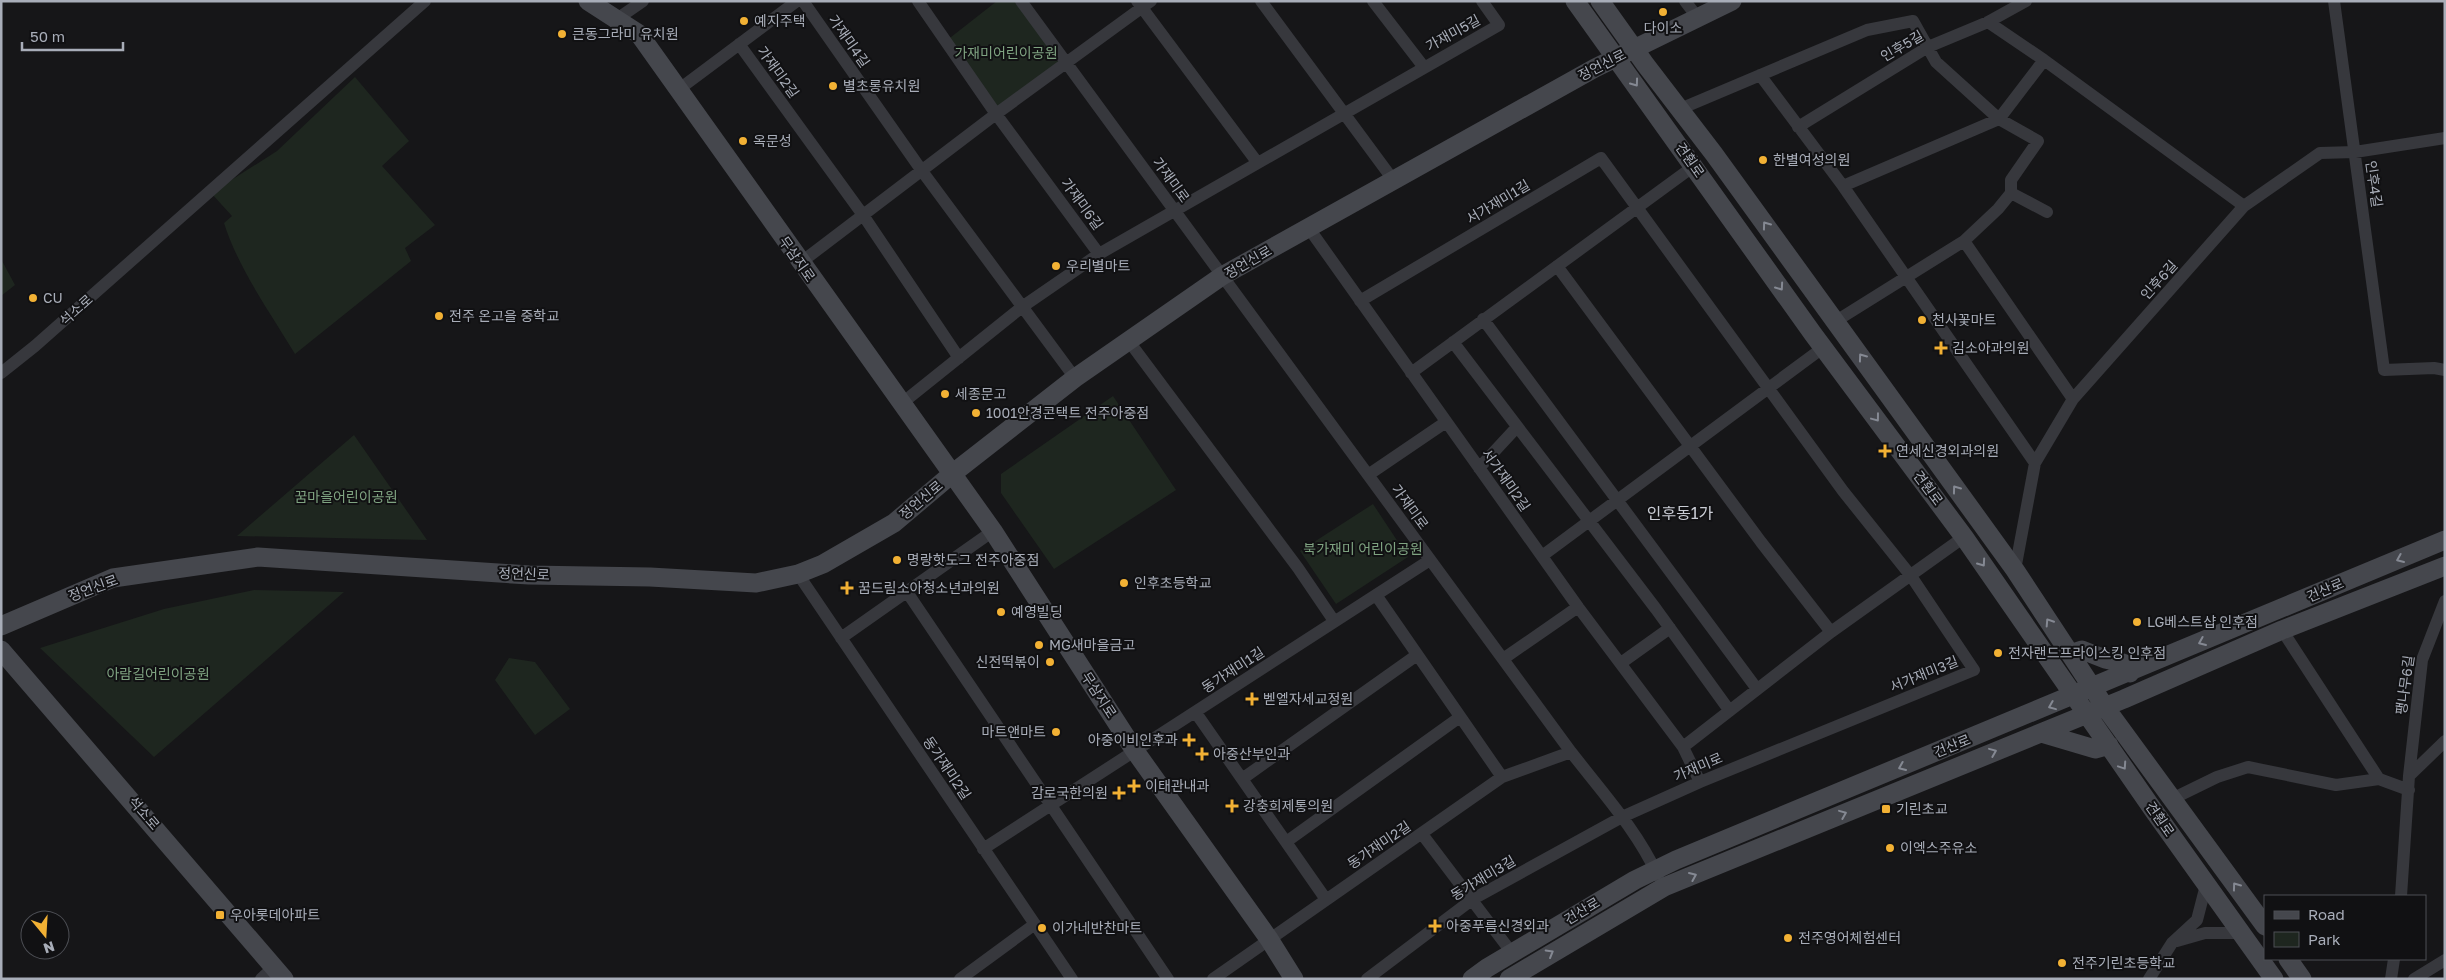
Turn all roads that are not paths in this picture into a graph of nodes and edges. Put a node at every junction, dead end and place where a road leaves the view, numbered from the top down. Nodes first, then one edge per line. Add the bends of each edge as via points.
1 (425, 1) edge
2 (588, 1) edge
3 (642, 1) edge
4 (797, 1) edge
5 (803, 1) edge
6 (918, 1) edge
7 (1021, 1) edge
8 (1261, 1) edge
9 (1374, 1) edge
10 (1482, 1) edge
11 (1575, 1) edge
12 (1600, 1) edge
13 (1685, 1) edge
14 (1732, 1) edge
15 (2026, 1) edge
16 (2334, 1) edge
17 (1143, 4) edge
18 (1698, 18) junction
19 (617, 19) junction
20 (1988, 22) junction
21 (739, 44) junction
22 (1928, 47) junction
23 (1634, 49) junction
24 (1616, 58) junction
25 (2044, 60) junction
26 (1067, 64) junction
27 (1423, 66) junction
28 (1760, 75) junction
29 (678, 90) junction
30 (1680, 109) junction
31 (1343, 112) junction
32 (996, 114) junction
33 (1999, 119) junction
34 (1798, 127) junction
35 (2445, 138) edge
36 (2355, 152) junction
37 (1257, 162) junction
38 (1694, 166) junction
39 (922, 171) junction
40 (1394, 181) junction
41 (1843, 186) junction
42 (2011, 194) junction
43 (2244, 206) junction
44 (1635, 207) junction
45 (1174, 210) junction
46 (2047, 212) dead end
47 (863, 215) junction
48 (1308, 227) junction
49 (1964, 241) junction
50 (1099, 254) junction
51 (800, 263) junction
52 (1557, 266) junction
53 (1222, 276) junction
54 (1906, 277) junction
55 (1360, 301) junction
56 (1022, 307) junction
57 (1483, 319) junction
58 (1836, 321) junction
59 (1128, 340) junction
60 (1453, 342) junction
61 (1824, 347) junction
62 (959, 358) junction
63 (2445, 370) edge
64 (1411, 372) junction
65 (1, 373) edge
66 (1075, 378) junction
67 (1768, 388) junction
68 (2073, 399) junction
69 (901, 404) junction
70 (1446, 422) junction
71 (1517, 427) junction
72 (1690, 446) junction
73 (2035, 463) junction
74 (1479, 468) junction
75 (952, 474) junction
76 (1368, 475) junction
77 (1618, 500) junction
78 (1590, 521) junction
79 (993, 531) junction
80 (1964, 537) junction
81 (2445, 540) edge
82 (1542, 556) junction
83 (1430, 560) junction
84 (2445, 566) edge
85 (2015, 570) junction
86 (798, 574) junction
87 (1911, 576) junction
88 (906, 592) junction
89 (1376, 595) junction
90 (2445, 601) edge
91 (1578, 607) junction
92 (1334, 621) junction
93 (1, 626) edge
94 (1670, 628) junction
95 (2282, 630) junction
96 (1831, 632) junction
97 (841, 638) junction
98 (1, 650) edge
99 (2070, 654) junction
100 (1417, 655) junction
101 (1503, 659) junction
102 (1622, 663) junction
103 (2130, 673) junction
104 (2093, 688) junction
105 (1757, 689) junction
106 (2074, 696) junction
107 (2105, 707) junction
108 (1729, 710) junction
109 (1196, 713) junction
110 (2087, 714) junction
111 (1863, 715) joint
112 (1460, 717) junction
113 (2041, 733) junction
114 (2445, 741) edge
115 (2109, 745) junction
116 (1683, 747) junction
117 (1135, 751) junction
118 (1571, 752) junction
119 (2409, 776) junction
120 (1502, 777) junction
121 (1242, 779) junction
122 (2379, 779) junction
123 (1700, 782) junction
124 (2409, 790) junction
125 (2172, 799) junction
126 (1052, 805) junction
127 (1622, 817) junction
128 (1422, 834) junction
129 (1286, 842) junction
130 (983, 848) junction
131 (1656, 870) junction
132 (2206, 885) junction
133 (1664, 887) junction
134 (2401, 895) edge
135 (1325, 898) junction
136 (1473, 899) junction
137 (2195, 922) junction
138 (1035, 924) junction
139 (2264, 925) edge
140 (2240, 933) junction
141 (2203, 934) junction
142 (1268, 939) junction
143 (2172, 943) junction
144 (1512, 953) junction
145 (2289, 960) edge
146 (2394, 960) edge
147 (2445, 960) edge
148 (280, 972) edge
149 (261, 979) edge
150 (960, 979) edge
151 (1072, 979) edge
152 (1168, 979) edge
153 (1212, 979) edge
154 (1294, 979) edge
155 (1367, 979) edge
156 (1472, 979) edge
157 (1509, 979) edge
158 (2149, 979) edge
159 (2274, 979) edge
160 (2302, 979) edge
161 (2391, 979) edge
162 (2414, 979) edge

1 - 65 street, 석소로
2 - 19 street, 무삼지로
3 - 19 street
4 - 21 street, 가재미2길
5 - 39 street, 가재미4길
6 - 32 street
7 - 26 street, 가재미로
8 - 31 street
9 - 27 street, 가재미5길
10 - 27 street, 가재미5길 via 1499,25
11 - 24 street, 견훤로
12 - 23 street, 견훤로
13 - 18 street
14 - 18 street, 정언신로
15 - 20 street, 인후5길
16 - 36 street, 인후4길
17 - 26 street
17 - 37 street
18 - 23 street, 정언신로
19 - 29 street, 무삼지로 via 639,34
20 - 22 street, 인후5길
20 - 25 street
21 - 29 street, 가재미2길
21 - 47 street, 가재미2길
22 - 28 street via 1913,21 1867,30
22 - 33 street via 1936,62
22 - 34 street, 인후5길
23 - 24 street, 정언신로
23 - 30 street, 견훤로
24 -> 38 street, 견훤로
24 - 40 street, 정언신로
25 - 33 street
25 - 43 street
26 - 32 street
26 - 45 street, 가재미로
27 - 31 street, 가재미5길
28 - 30 street
28 - 34 street
29 - 51 street, 무삼지로
58 -> 30 street, 견훤로
31 - 37 street, 가재미5길
31 - 40 street
32 - 39 street
32 - 50 street, 가재미6길
33 - 41 street
33 - 42 street via 2038,141 2011,180
34 - 41 street
35 - 36 street, 인후6길
36 - 43 street, 인후6길 via 2320,153
36 - 63 street, 인후4길 via 2384,370
37 - 45 street, 가재미5길
38 - 44 street
38 -> 61 street, 견훤로
39 - 47 street
39 - 56 street, 가재미4길
40 - 48 street, 정언신로
41 - 54 street
42 - 46 street
42 - 49 street
43 - 68 street, 인후6길
44 - 52 street
44 - 55 street, 서가재미1길 via 1601,158
44 - 67 street, 서가재미1길
45 - 50 street, 가재미6길
45 - 53 street, 가재미로
47 - 51 street
47 - 62 street
48 - 53 street, 정언신로
48 - 55 street
49 - 54 street
49 - 68 street
50 - 56 street, 가재미6길
51 - 69 street, 무삼지로
52 - 57 street
52 - 72 street
53 - 59 street, 정언신로
53 - 76 street, 가재미로
54 - 58 street
54 - 73 street
55 - 64 street
56 - 62 street, 가재미6길
56 - 66 street
57 - 60 street
57 - 77 street
85 -> 58 street, 견훤로
59 - 66 street, 정언신로
59 - 92 street
60 - 64 street
60 - 71 street
61 - 67 street
61 -> 80 street, 견훤로
62 - 69 street, 가재미6길
64 - 70 street
66 - 75 street, 정언신로
67 - 72 street
67 - 87 street, 서가재미3길 via 1843,491
68 - 73 street, 인후6길
69 - 75 street, 무삼지로
70 - 74 street, 서가재미2길
70 - 76 street
71 - 74 street
71 - 78 street
72 - 77 street
72 - 96 street
73 - 85 street, 인후6길
74 - 82 street, 서가재미2길
75 - 79 street, 무삼지로
75 - 86 street, 정언신로 via 894,523
76 - 83 street, 가재미로
77 - 78 street
77 - 105 street
78 - 82 street
78 - 94 street
79 - 88 street
79 - 117 street, 무삼지로
80 - 87 street
80 -> 106 street, 견훤로
81 -> 103 street, 건산로
82 - 91 street, 서가재미2길
83 - 89 street, 동가재미1길
83 - 101 street, 가재미로
84 - 95 street, 건산로
99 -> 85 street, 견훤로
86 - 93 street, 정언신로 via 756,583 529,574 258,557 113,578
86 - 97 street, 동가재미2길
87 - 96 street
87 - 111 street, 서가재미3길 via 1974,670
88 - 97 street
88 - 126 street
89 - 92 street, 동가재미1길
89 - 100 street
90 - 119 street, 팽나무6길 via 2422,660
91 - 101 street
91 - 102 street, 서가재미2길
92 - 109 street, 동가재미1길
94 - 102 street
94 - 108 street
95 - 107 street, 건산로
95 - 122 street
96 - 105 street
97 - 130 street, 동가재미2길
98 - 148 street, 석소로
99 - 103 street via 2082,650 2123,662
99 - 104 street, 견훤로
100 - 112 street
100 - 121 street
101 - 118 street, 가재미로
102 - 116 street
103 - 104 street, 건산로
104 - 106 street, 건산로
104 - 107 street, 견훤로
105 - 108 street
106 - 110 street, 견훤로
106 -> 131 street, 건산로
107 - 110 street, 건산로
107 - 125 street, 견훤로
108 - 116 street
109 - 117 street, 동가재미1길
109 - 121 street
110 - 113 street, 건산로
110 - 115 street, 견훤로
111 - 123 street, 가재미로
112 - 120 street
112 - 129 street
113 - 115 street via 2094,749
133 -> 113 street, 건산로
114 - 119 street
115 -> 132 street, 견훤로
116 - 123 street
117 - 126 street, 동가재미1길
117 - 142 street, 무삼지로
118 - 120 street, 동가재미2길
118 - 127 street, 가재미로
119 - 124 street, 팽나무6길
120 - 128 street, 동가재미2길
121 - 129 street
122 - 124 street
122 - 125 street, 견훤로 via 2336,785 2248,767 2217,777
123 - 127 street, 가재미로
124 - 134 street, 팽나무6길
139 -> 125 street, 견훤로
126 - 130 street, 동가재미1길
126 - 152 street
127 - 131 street via 1645,848
127 - 136 street, 동가재미3길
128 - 135 street, 동가재미2길
128 - 136 street
129 - 135 street
130 - 138 street, 동가재미2길
131 - 133 street
131 - 144 street, 건산로
132 - 137 street
132 - 140 street, 견훤로
157 -> 133 street, 건산로
135 - 142 street, 동가재미2길
136 - 144 street
136 - 155 street, 동가재미3길
137 - 141 street
137 - 143 street
138 - 150 street
138 - 151 street, 동가재미2길
140 - 141 street
140 - 159 street, 견훤로
141 - 143 street
142 - 153 street, 동가재미2길
142 - 154 street, 무삼지로
143 - 158 street
144 - 156 street, 건산로
145 - 160 street
146 - 161 street
147 - 162 street
148 - 149 street

